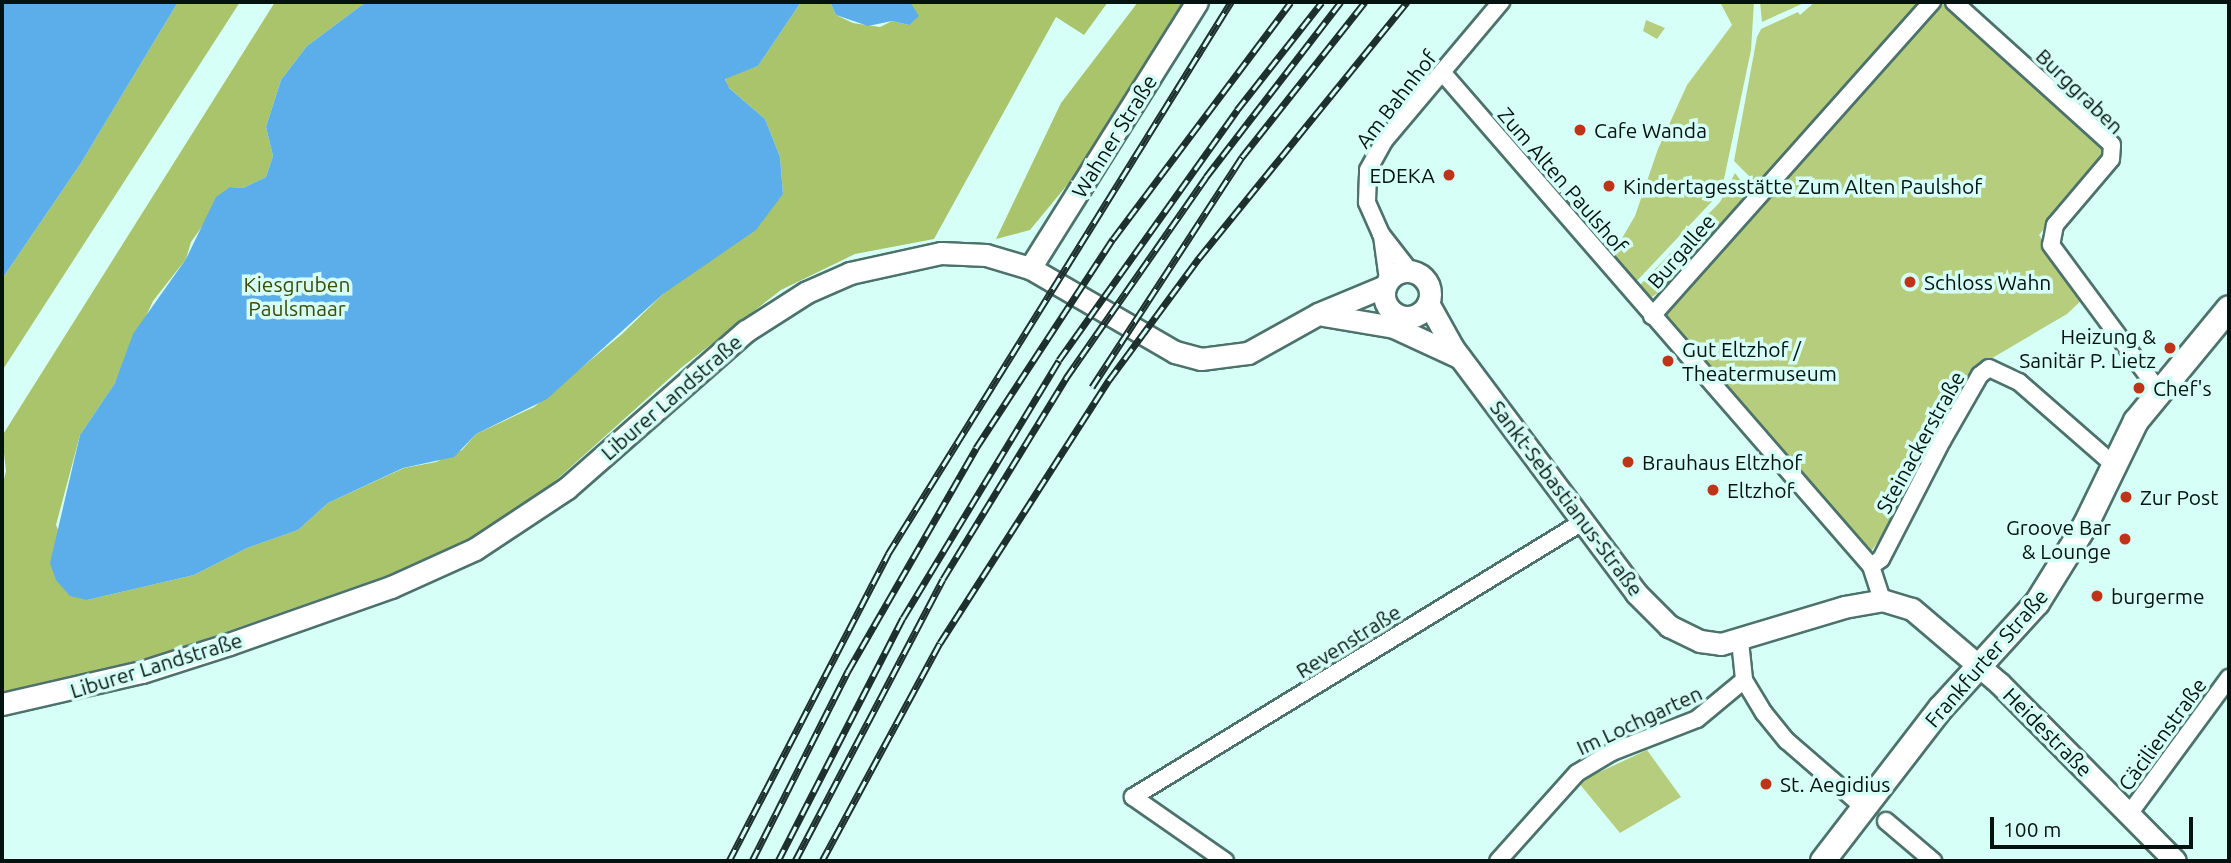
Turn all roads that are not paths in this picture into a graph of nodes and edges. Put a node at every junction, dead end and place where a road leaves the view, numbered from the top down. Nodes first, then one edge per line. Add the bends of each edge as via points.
1 (1197, 2) edge
2 (1501, 2) edge
3 (1932, 2) edge
4 (1954, 2) edge
5 (1442, 72) junction
6 (1381, 234) junction
7 (1030, 268) junction
8 (1409, 270) junction
9 (1387, 283) junction
10 (1428, 303) junction
11 (1338, 307) junction
12 (1390, 309) junction
13 (2229, 309) edge
14 (1318, 314) junction
15 (1652, 316) junction
16 (1411, 317) junction
17 (1456, 353) junction
18 (2159, 391) junction
19 (2113, 464) junction
20 (1584, 521) junction
21 (1871, 566) junction
22 (1882, 600) junction
23 (1740, 641) junction
24 (1980, 664) junction
25 (2229, 678) edge
26 (1744, 681) junction
27 (2, 704) edge
28 (1862, 806) junction
29 (2129, 814) junction
30 (1886, 821) dead end
31 (1225, 861) edge
32 (1498, 861) edge
33 (1823, 861) edge
34 (1933, 861) edge
35 (2175, 861) edge

1 - 7 street, Wahner Straße
2 - 5 street, Am Bahnhof
3 - 15 street, Burgallee
4 - 18 street, Burggraben via 2112,145 2111,159 2055,225 2052,245
5 - 6 street, Am Bahnhof via 1384,141 1368,170 1364,191
5 - 15 street, Zum Alten Paulshof
6 - 8 street, Am Bahnhof
6 - 9 street, Am Bahnhof
7 - 14 street, Liburer Landstraße via 1175,352 1200,359 1248,353
7 - 27 street, Liburer Landstraße via 986,255 941,253 850,274 807,292 746,331 566,488 475,550 391,587 229,644 142,672
8 - 9 street
8 - 10 street via 1428,283
9 - 11 street, Liburer Landstraße
9 - 12 street
10 - 16 street
10 - 17 street, Sankt-Sebastianus-Straße
11 - 12 street, Liburer Landstraße
11 - 14 street, Liburer Landstraße
12 - 16 street
13 - 18 main road, Frankfurter Straße
14 - 17 street via 1394,327
15 - 21 street, Burgallee
16 - 17 street
17 - 20 street, Sankt-Sebastianus-Straße
18 - 19 main road, Frankfurter Straße
19 - 21 street, Steinackerstraße via 2019,382 1989,368 1980,375 1942,441 1881,559
19 - 24 main road, Frankfurter Straße via 2064,564 2037,603
20 - 23 street, Sankt-Sebastianus-Straße via 1636,593 1669,626 1700,641
20 - 31 street, Revenstraße via 1133,797
21 - 22 street, Burgallee
22 - 23 street, Sankt-Sebastianus-Straße via 1844,607
22 - 24 street via 1923,615
23 - 26 street
24 - 28 main road, Frankfurter Straße
24 - 29 street, Heidestraße
25 - 29 street, Cäcilienstraße
26 - 28 street via 1787,741
26 - 32 street, Im Lochgarten via 1704,715 1612,752 1577,773
28 - 33 main road, Frankfurter Straße
29 - 35 street, Heidestraße
30 - 34 street

